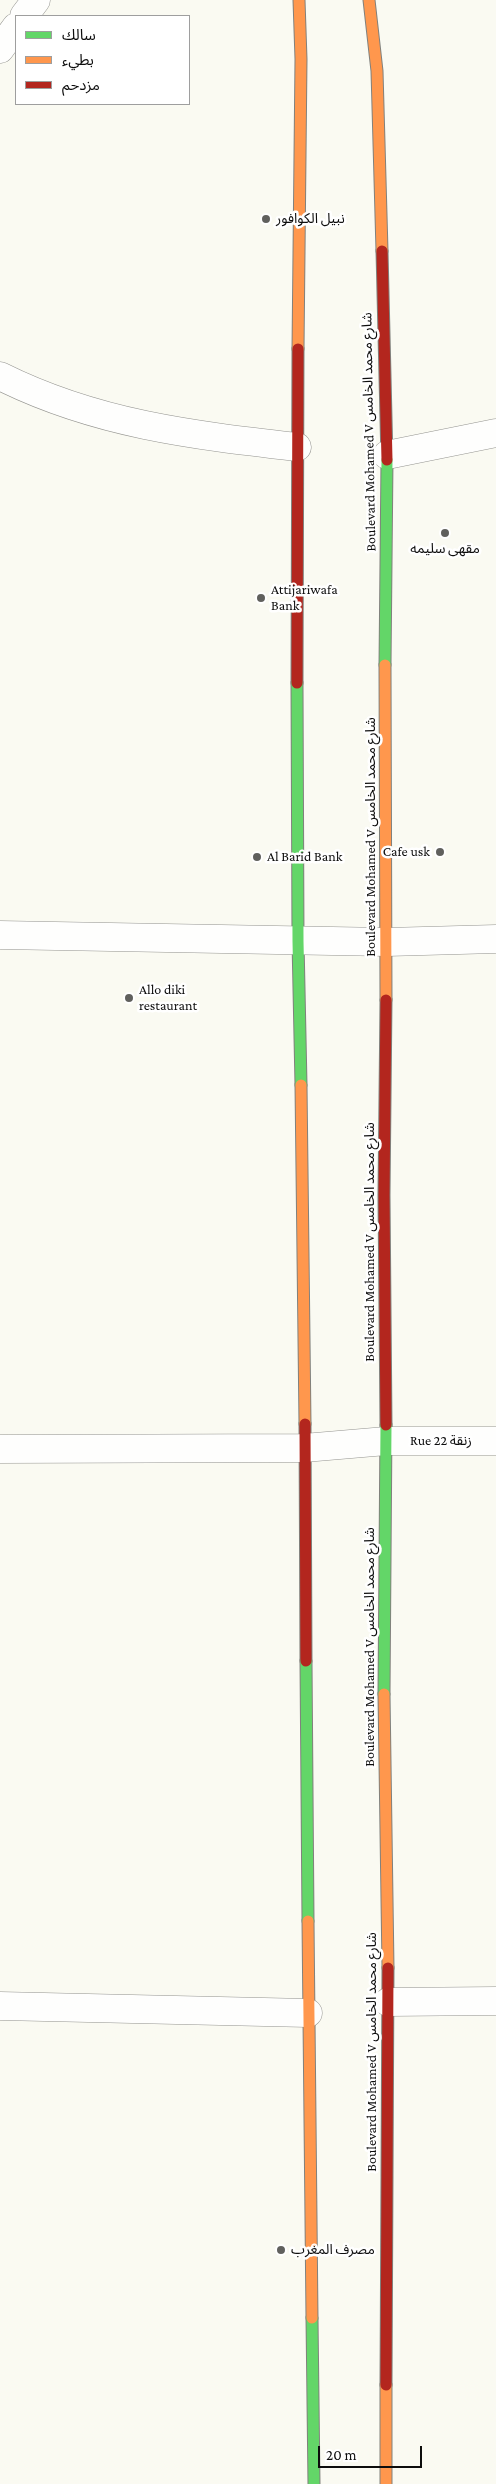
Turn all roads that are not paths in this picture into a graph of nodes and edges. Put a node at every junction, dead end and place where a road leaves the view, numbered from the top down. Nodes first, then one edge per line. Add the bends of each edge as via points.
1 (36, 0) edge
2 (299, 0) edge
3 (369, 0) edge
4 (25, 15) edge
5 (15, 28) edge
6 (0, 49) edge
7 (0, 376) edge
8 (496, 433) edge
9 (297, 447) junction
10 (387, 455) junction
11 (0, 935) edge
12 (496, 939) edge
13 (298, 941) junction
14 (387, 942) junction
15 (386, 1441) junction
16 (496, 1441) edge
17 (304, 1448) junction
18 (0, 1449) edge
19 (496, 2001) edge
20 (388, 2002) junction
21 (0, 2006) edge
22 (308, 2013) junction
23 (314, 2484) edge
24 (386, 2484) edge

1 - 4 street
2 - 9 main road
3 - 10 main road, Boulevard Mohamed V شارع محمد الخامس via 376,71
5 - 6 street
7 - 9 street via 103,416 180,433
8 - 10 street
9 - 13 main road
10 - 14 main road, Boulevard Mohamed V شارع محمد الخامس via 384,762
11 - 13 street
12 - 14 street
13 - 14 street
13 - 17 main road via 304,1209
14 - 15 main road, Boulevard Mohamed V شارع محمد الخامس
15 - 16 street, Rue 22 زنقة
15 - 17 street, Rue 22 زنقة
15 - 20 main road, Boulevard Mohamed V شارع محمد الخامس via 384,1700
17 - 18 street, Rue 22 زنقة
17 - 22 main road
19 - 20 street
20 - 24 main road, Boulevard Mohamed V شارع محمد الخامس
21 - 22 street
22 - 23 main road

